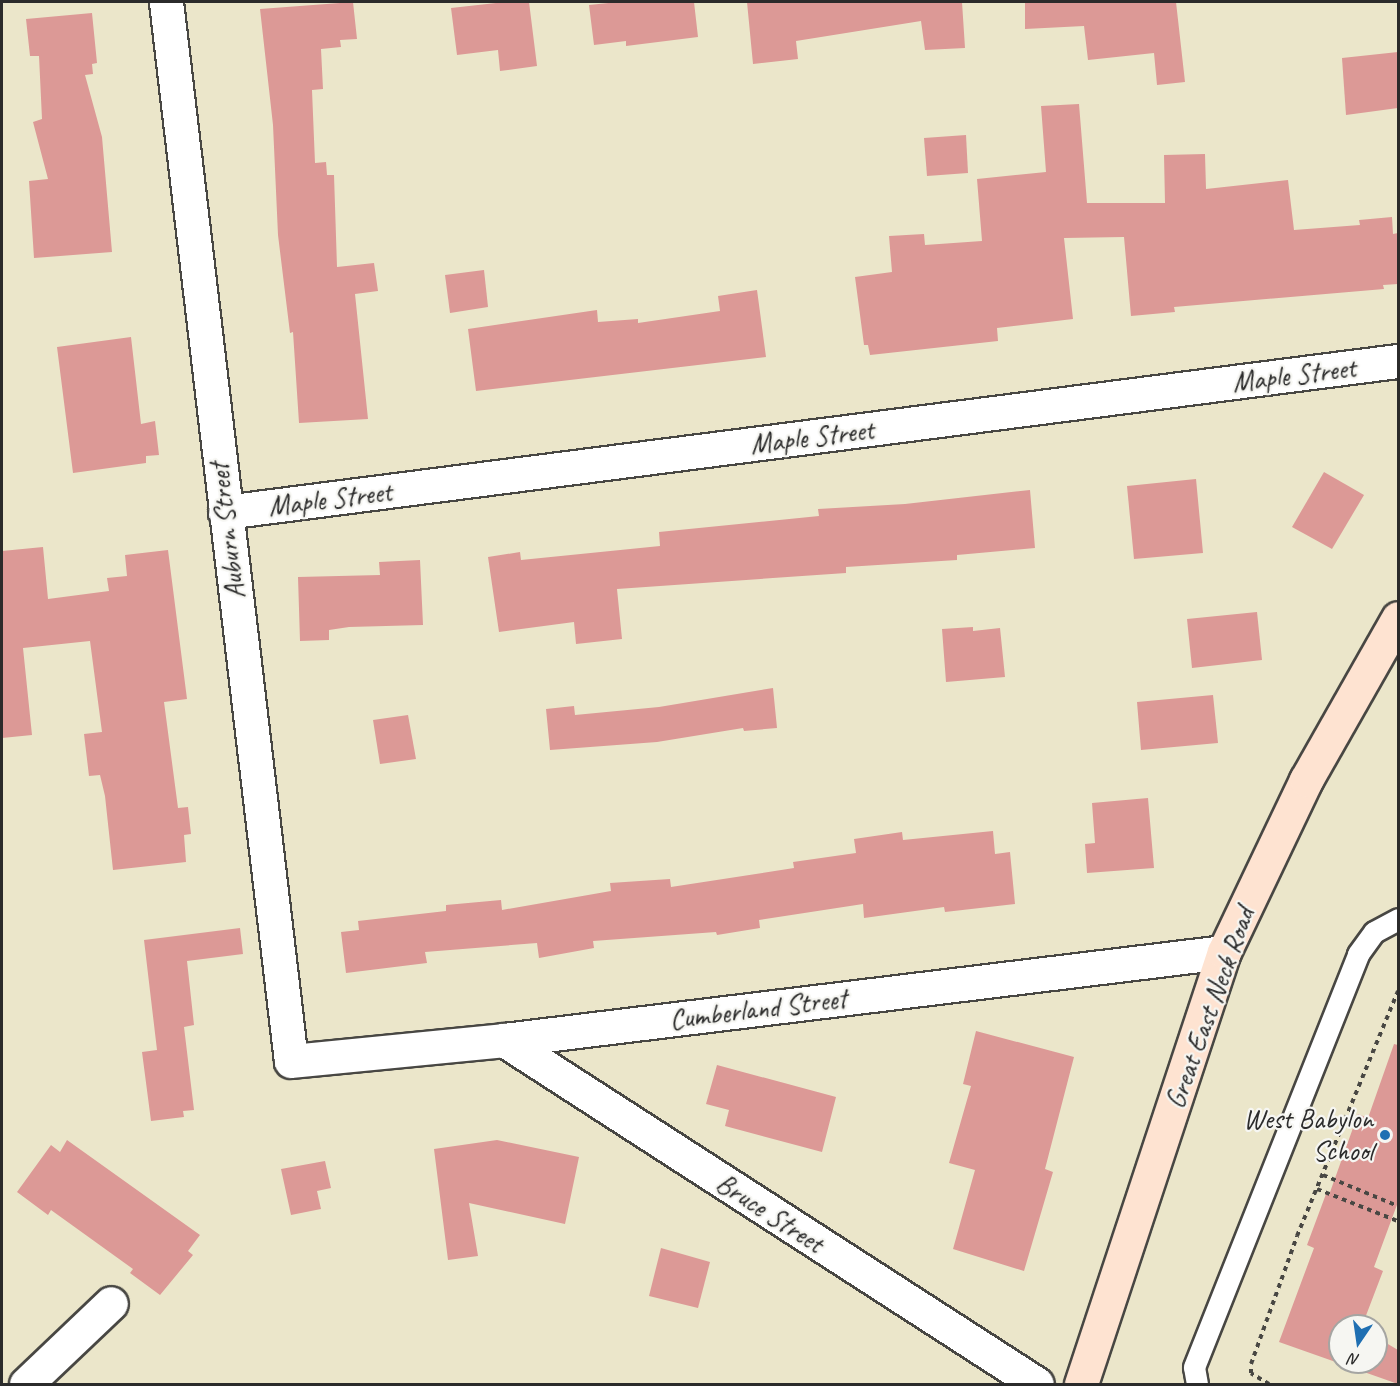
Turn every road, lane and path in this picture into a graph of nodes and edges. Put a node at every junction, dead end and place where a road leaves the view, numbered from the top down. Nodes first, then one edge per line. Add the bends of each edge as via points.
1 (166, 2) edge
2 (1398, 361) edge
3 (225, 512) junction
4 (1398, 618) edge
5 (1398, 920) edge
6 (1224, 952) junction
7 (1398, 991) edge
8 (504, 1040) junction
9 (291, 1061) joint
10 (1323, 1175) junction
11 (1317, 1189) junction
12 (1398, 1206) edge
13 (1398, 1221) edge
14 (111, 1303) dead end
15 (26, 1384) edge
16 (1037, 1384) edge
17 (1081, 1384) edge
18 (1197, 1384) edge
19 (1269, 1384) edge

1 - 3 street, Auburn Street
2 - 3 street, Maple Street
3 - 9 street, Auburn Street
4 - 6 main road, Great East Neck Road via 1306,780
5 - 18 lane via 1374,932 1358,954 1194,1366
6 - 8 street, Cumberland Street
6 - 17 main road, Great East Neck Road
7 - 10 path
8 - 9 street, Cumberland Street
8 - 16 street, Bruce Street
10 - 11 path
10 - 12 path
11 - 13 path
11 - 19 path via 1251,1365 1251,1373
14 - 15 street

